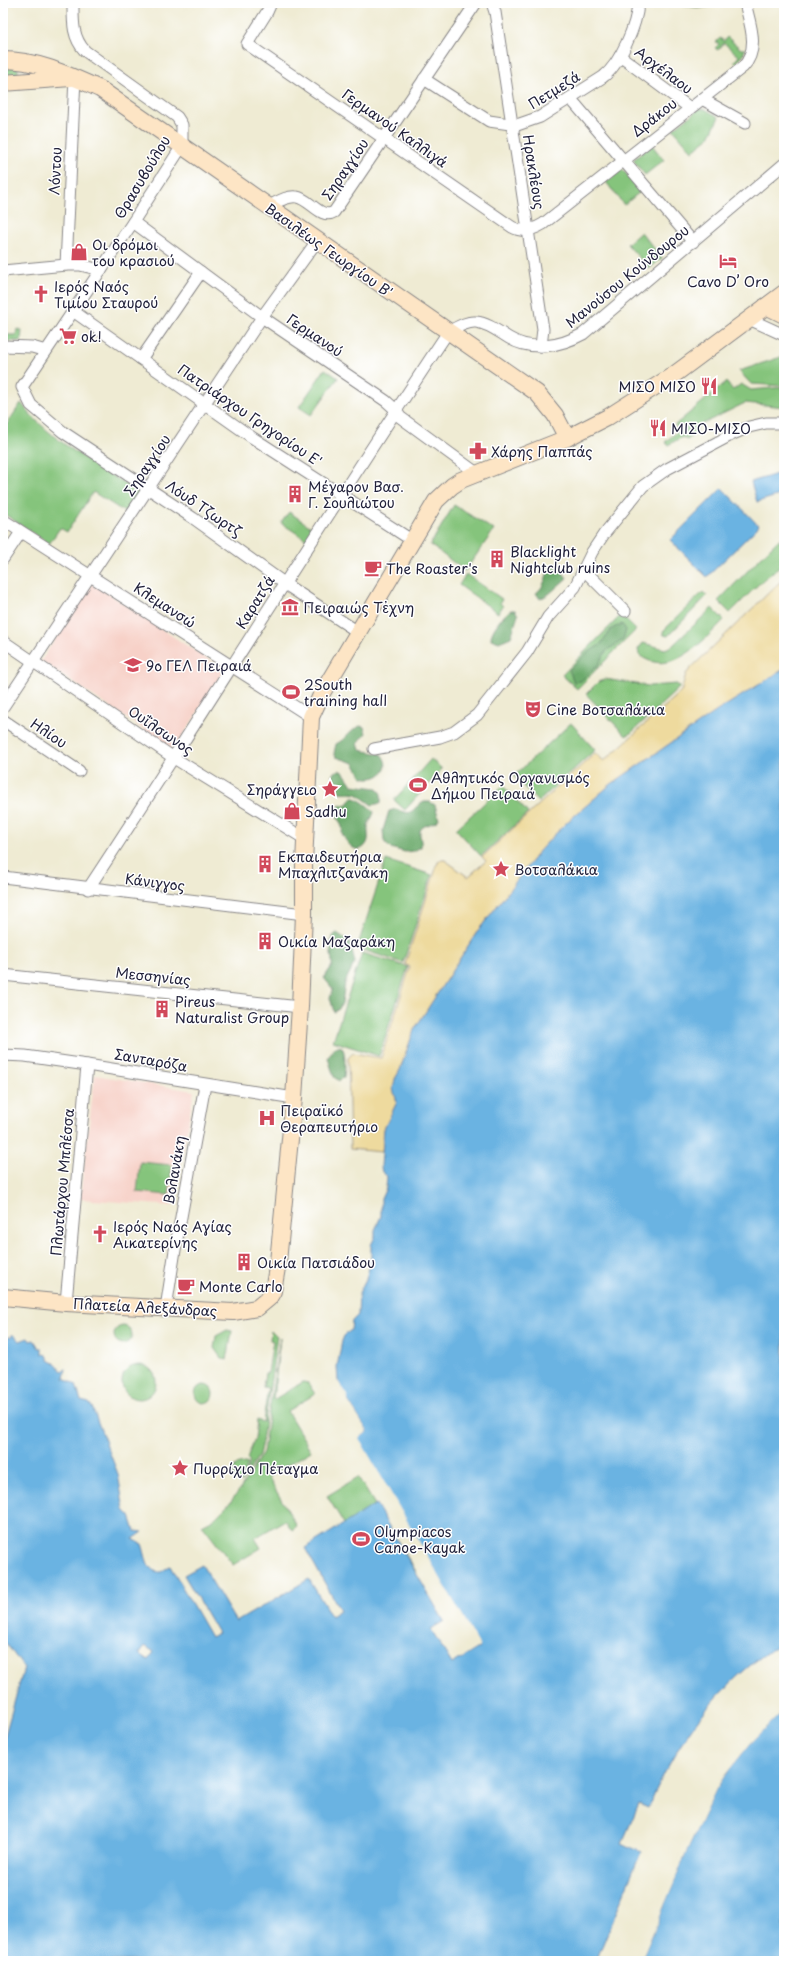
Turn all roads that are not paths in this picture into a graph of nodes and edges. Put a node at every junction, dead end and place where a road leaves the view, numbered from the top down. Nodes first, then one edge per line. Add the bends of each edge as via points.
1 (73, 3) edge
2 (271, 3) edge
3 (476, 3) edge
4 (492, 3) edge
5 (638, 3) edge
6 (745, 3) edge
7 (620, 56) junction
8 (3, 60) edge
9 (75, 78) junction
10 (424, 79) junction
11 (3, 83) edge
12 (570, 98) junction
13 (702, 99) junction
14 (690, 108) junction
15 (746, 123) dead end
16 (512, 125) junction
17 (384, 138) junction
18 (182, 146) junction
19 (623, 160) junction
20 (784, 164) edge
21 (267, 207) junction
22 (133, 222) junction
23 (528, 230) junction
24 (317, 241) junction
25 (693, 242) junction
26 (66, 265) junction
27 (101, 270) junction
28 (3, 271) edge
29 (201, 272) junction
30 (784, 293) edge
31 (766, 306) junction
32 (73, 311) junction
33 (784, 315) edge
34 (262, 317) junction
35 (749, 319) junction
36 (448, 332) junction
37 (784, 335) edge
38 (3, 346) edge
39 (540, 346) junction
40 (46, 351) junction
41 (141, 358) junction
42 (22, 387) joint
43 (205, 404) junction
44 (396, 410) junction
45 (784, 423) edge
46 (567, 438) junction
47 (478, 474) junction
48 (148, 489) junction
49 (341, 495) junction
50 (3, 520) edge
51 (21, 532) junction
52 (413, 541) junction
53 (3, 559) edge
54 (583, 569) junction
55 (91, 576) junction
56 (285, 582) junction
57 (625, 611) dead end
58 (358, 632) junction
59 (3, 641) edge
60 (33, 663) junction
61 (232, 666) junction
62 (3, 707) edge
63 (310, 717) junction
64 (3, 720) edge
65 (374, 749) dead end
66 (174, 758) junction
67 (78, 771) dead end
68 (305, 839) junction
69 (3, 878) edge
70 (88, 889) junction
71 (304, 914) junction
72 (3, 975) edge
73 (300, 1007) junction
74 (3, 1055) edge
75 (87, 1065) junction
76 (205, 1085) junction
77 (294, 1098) junction
78 (3, 1297) edge
79 (66, 1303) junction
80 (166, 1308) junction

1 - 18 street, Θρασυβούλου via 73,26 80,46 180,121 183,130
2 - 17 street, Γερμανού Καλλιγά via 247,44
3 - 10 street, Σηραγγίου
4 - 16 street, Ηρακλέους
5 - 7 street, Πετμεζά
6 - 13 street, Δράκου via 753,39 751,56 743,67
7 - 12 street, Πετμεζά via 608,73
7 - 14 street, Αρχέλαου
8 - 9 main road, Βασιλέως Γεωργίου Β' via 34,62
9 - 11 main road, Βασιλέως Γεωργίου Β'
9 - 18 main road, Βασιλέως Γεωργίου Β' via 100,89
9 - 26 street, Λόντου
10 - 16 street, Πετμεζά via 482,117 496,123
10 - 17 street, Σηραγγίου
12 - 16 street, Πετμεζά via 532,121
12 - 19 street
13 - 14 street, Δράκου
13 - 15 street, Αρχέλαου
14 - 19 street, Δράκου
16 - 23 street, Ηρακλέους
17 - 21 street, Σηραγγίου via 331,213 324,213 298,197 287,198
17 - 23 street, Γερμανού Καλλιγά via 512,227
18 - 21 main road, Βασιλέως Γεωργίου Β'
18 - 22 street, Θρασυβούλου
19 - 23 street, Δράκου via 543,224
19 - 25 street
20 - 25 street, Μανούσου Κούνδουρου
21 - 24 main road, Βασιλέως Γεωργίου Β'
22 - 27 street, Θρασυβούλου
22 - 29 street, Γερμανού
23 - 39 street, Ηρακλέους via 543,329
24 - 34 street, Σηραγγίου
24 - 36 main road, Βασιλέως Γεωργίου Β'
25 - 39 street, Μανούσου Κούνδουρου via 583,334 563,343
26 - 27 street
26 - 28 street
27 - 32 street, Θρασυβούλου
29 - 34 street, Γερμανού
29 - 41 street
30 - 31 main road
31 - 33 main road
31 - 35 main road
32 - 40 street, Θρασυβούλου
32 - 41 street, Πατριάρχου Γρηγορίου Ε'
34 - 43 street, Σηραγγίου
34 - 44 street, Γερμανού
35 - 37 street
35 - 46 main road via 645,394 597,424
36 - 39 street, Μανούσου Κούνδουρου via 469,322 475,322 488,325 517,342
36 - 44 street, Καρατζά
36 - 46 main road, Βασιλέως Γεωργίου Β' via 537,393 555,415
38 - 40 street via 32,347
40 - 42 street, Θρασυβούλου
41 - 43 street, Πατριάρχου Γρηγορίου Ε'
42 - 48 street, Λόυδ Τζωρτζ via 28,400 44,417
43 - 48 street, Σηραγγίου
43 - 49 street, Πατριάρχου Γρηγορίου Ε'
44 - 47 street, Γερμανού via 400,417
44 - 49 street, Καρατζά
45 - 54 street via 766,423 749,427 653,478 632,497 604,534
46 - 47 main road
47 - 52 main road via 461,480 444,492
48 - 55 street, Σηραγγίου
48 - 56 street, Λόυδ Τζωρτζ
49 - 52 street, Πατριάρχου Γρηγορίου Ε'
49 - 56 street, Καρατζά
50 - 51 street, Κλεμανσώ
51 - 53 street
51 - 55 street, Κλεμανσώ
52 - 58 main road
54 - 57 street
54 - 65 street via 575,587 548,617 527,652 477,715 454,732 440,737
55 - 60 street, Σηραγγίου
55 - 61 street, Κλεμανσώ
56 - 58 street, Λόυδ Τζωρτζ
56 - 61 street, Καρατζά
58 - 63 main road
59 - 60 street, Ουΐλσωνος
60 - 62 street, Σηραγγίου
60 - 66 street, Ουΐλσωνος
61 - 63 street, Κλεμανσώ
61 - 66 street, Καρατζά
63 - 68 main road, Πλατεία Αλεξάνδρας
64 - 67 street, Ηλίου
66 - 68 street, Ουΐλσωνος
66 - 70 street, Καρατζά
68 - 71 main road, Πλατεία Αλεξάνδρας
69 - 70 street, Κάνιγγος
70 - 71 street, Κάνιγγος
71 - 73 main road, Πλατεία Αλεξάνδρας
72 - 73 street, Μεσσηνίας
73 - 77 main road, Πλατεία Αλεξάνδρας
74 - 75 street, Σανταρόζα
75 - 76 street, Σανταρόζα
75 - 79 street, Πλωτάρχου Μπλέσσα
76 - 77 street, Σανταρόζα
76 - 80 street, Βολανάκη
77 - 80 main road, Πλατεία Αλεξάνδρας via 283,1217 274,1284 269,1298 257,1308 233,1312
78 - 79 main road, Πλατεία Αλεξάνδρας
79 - 80 main road, Πλατεία Αλεξάνδρας

